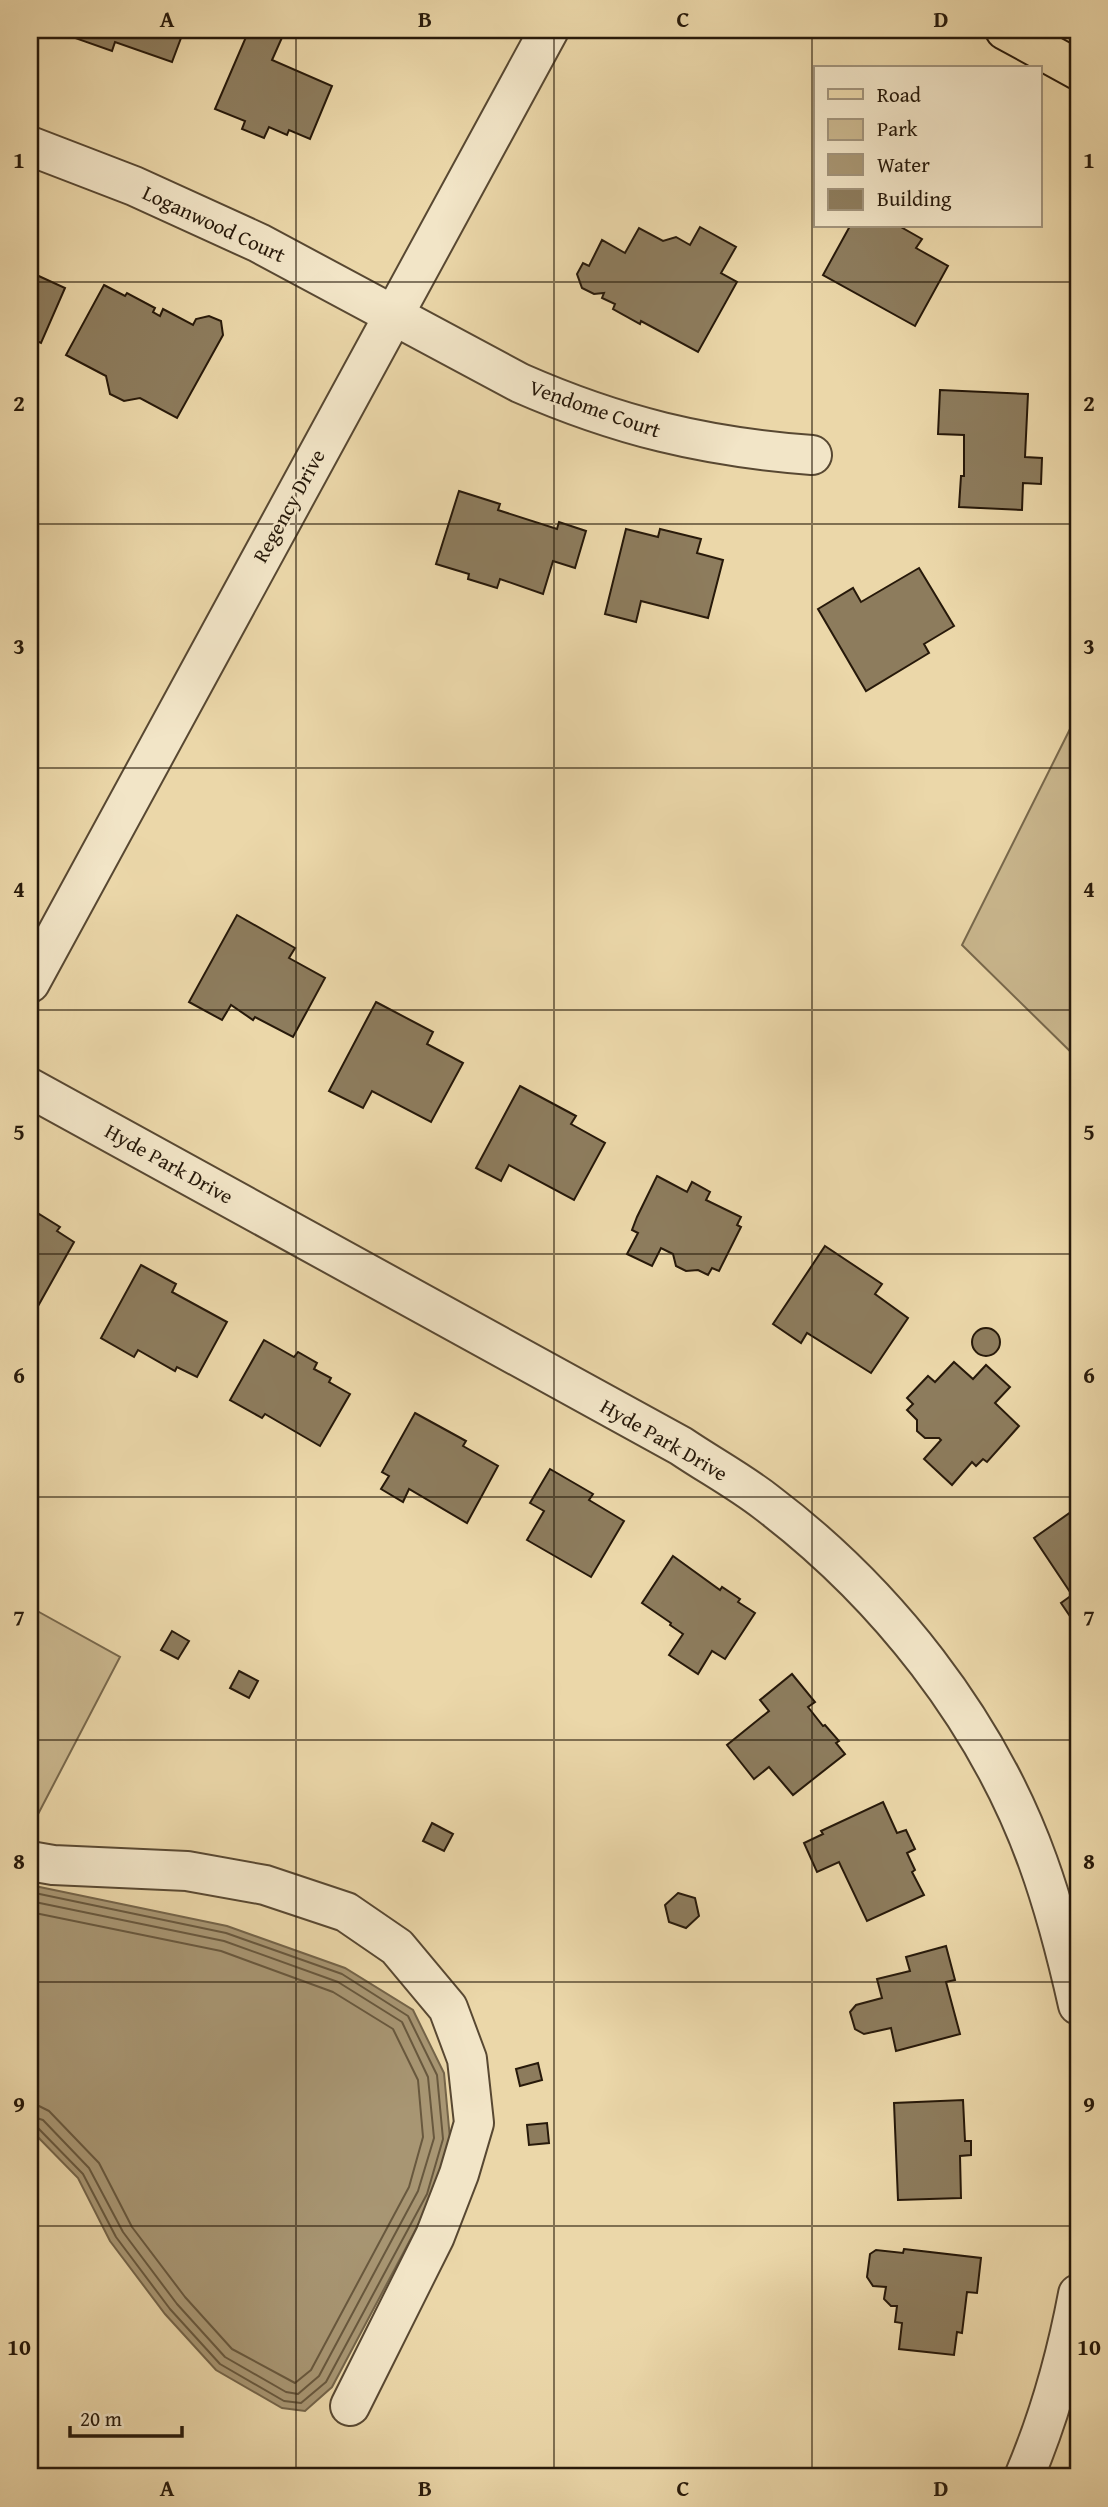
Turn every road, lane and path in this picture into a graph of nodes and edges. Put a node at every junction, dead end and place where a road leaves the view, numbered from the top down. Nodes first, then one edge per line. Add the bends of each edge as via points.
1 (549, 30) edge
2 (1005, 30) edge
3 (1078, 70) edge
4 (30, 146) edge
5 (393, 316) junction
6 (812, 455) dead end
7 (30, 984) edge
8 (30, 1088) edge
9 (30, 1861) edge
10 (1078, 2005) edge
11 (1078, 2294) edge
12 (350, 2406) dead end
13 (1024, 2477) edge

1 - 5 street, Regency Drive
2 - 3 main road
4 - 5 street, Loganwood Court via 134,186 259,243
5 - 6 street, Vendome Court via 520,383 608,418 709,443
5 - 7 street, Regency Drive
8 - 10 street, Hyde Park Drive via 681,1446 765,1501 831,1556 881,1606 926,1661 1009,1795 1064,1941
9 - 12 street via 187,1871 265,1885 346,1912 397,1947 448,2008 467,2059 474,2123 435,2236
11 - 13 street via 1068,2351

